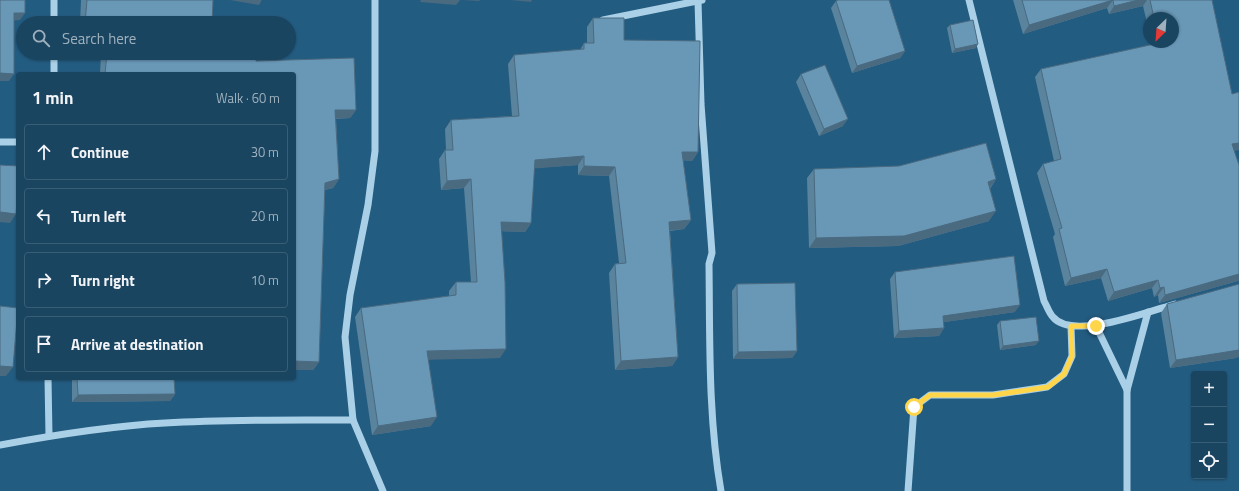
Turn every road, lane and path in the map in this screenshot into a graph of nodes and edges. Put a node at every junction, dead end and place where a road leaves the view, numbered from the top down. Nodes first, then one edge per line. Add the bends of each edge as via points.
1 (54, 0) edge
2 (375, 0) edge
3 (969, 0) edge
4 (700, 1) edge
5 (54, 16) edge
6 (602, 20) edge
7 (54, 60) edge
8 (54, 72) edge
9 (0, 142) edge
10 (16, 142) edge
11 (1186, 301) edge
12 (1148, 312) junction
13 (1071, 326) junction
14 (1096, 326) junction
15 (48, 380) edge
16 (1127, 390) junction
17 (353, 420) junction
18 (49, 436) junction
19 (0, 445) edge
20 (383, 491) edge
21 (721, 491) edge
22 (908, 491) edge
23 (1127, 491) edge

1 - 5 street
2 - 17 street via 375,151 345,337
3 - 13 street via 1044,300 1054,318
4 - 6 street
4 - 21 street via 701,104 712,253 709,264 710,366 716,462
7 - 8 street
9 - 10 street
11 - 12 street
12 - 14 street
12 - 16 street
13 - 14 street
13 - 22 street via 1072,356 1064,374 1048,387 993,395 930,395 914,407
14 - 16 street
15 - 18 street
16 - 23 street
17 - 18 street via 224,420 163,423
17 - 20 street
18 - 19 street

